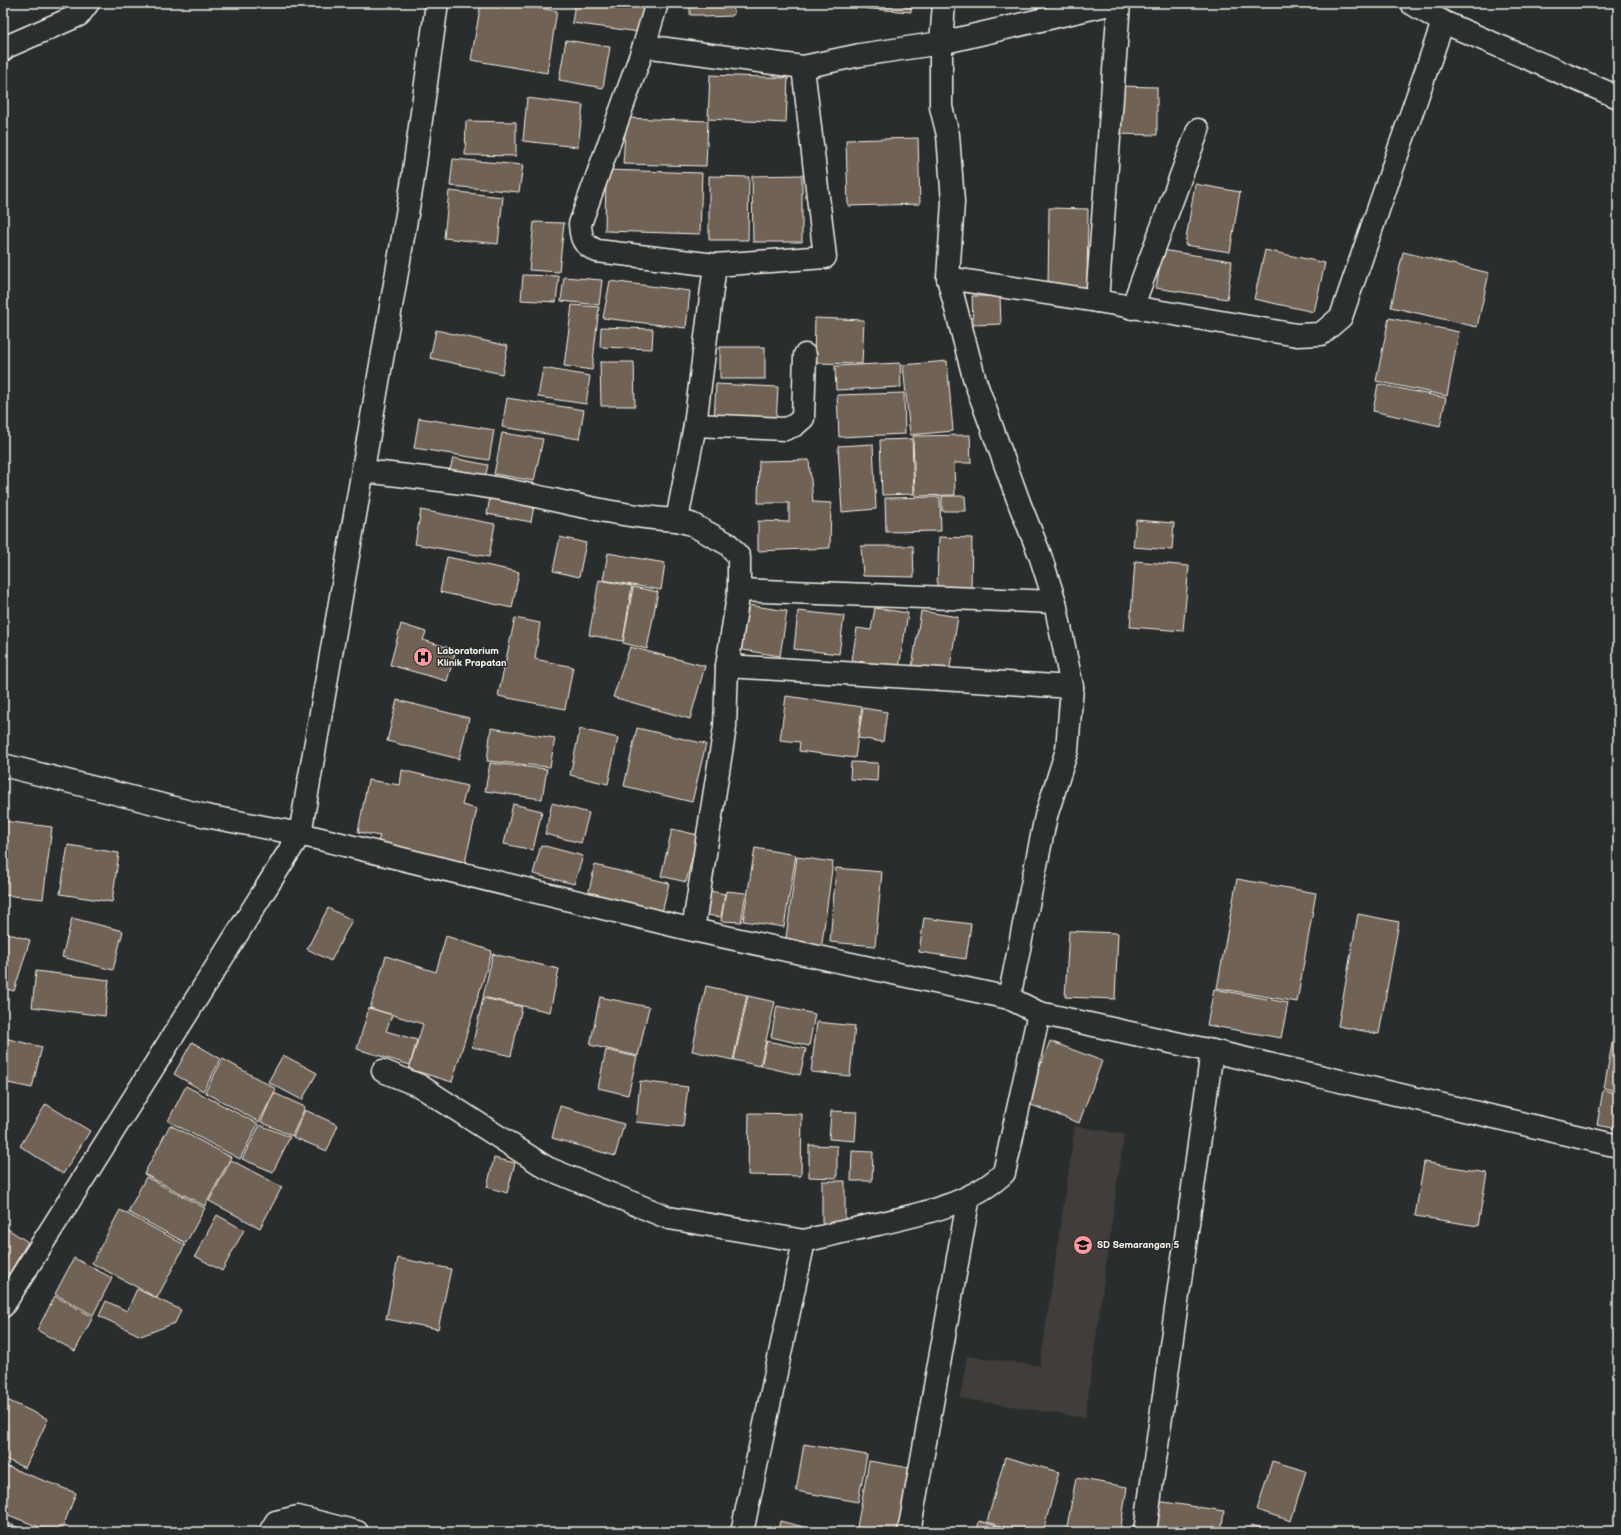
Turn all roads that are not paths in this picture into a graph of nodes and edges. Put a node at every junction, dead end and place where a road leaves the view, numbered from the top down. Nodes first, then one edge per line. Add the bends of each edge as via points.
1 (88, 3) edge
2 (437, 3) edge
3 (657, 3) edge
4 (944, 3) edge
5 (1114, 3) edge
6 (1119, 3) edge
7 (1411, 3) edge
8 (1443, 22) junction
9 (942, 43) junction
10 (644, 46) junction
11 (3, 50) edge
12 (803, 67) junction
13 (1618, 97) edge
14 (1198, 130) dead end
15 (715, 265) junction
16 (948, 278) junction
17 (1097, 301) junction
18 (1132, 308) junction
19 (805, 355) dead end
20 (695, 425) junction
21 (363, 471) junction
22 (677, 520) junction
23 (739, 590) junction
24 (1055, 602) junction
25 (727, 666) junction
26 (1072, 687) junction
27 (3, 765) edge
28 (300, 834) junction
29 (693, 930) junction
30 (1009, 998) junction
31 (1039, 1013) junction
32 (1212, 1051) junction
33 (383, 1071) dead end
34 (1618, 1146) edge
35 (969, 1196) junction
36 (804, 1241) junction
37 (3, 1306) edge
38 (270, 1532) edge
39 (357, 1532) edge
40 (742, 1532) edge
41 (909, 1532) edge
42 (1145, 1532) edge

1 - 11 street via 79,15
2 - 21 street via 412,186
3 - 10 street
4 - 9 street
5 - 9 street
6 - 17 street
7 - 8 street
8 - 13 street
8 - 18 street via 1341,317 1321,334 1297,335
9 - 12 street via 860,55
9 - 16 street via 941,107 948,135 952,202
10 - 12 street
10 - 15 street via 580,224 581,237 587,246 597,251
12 - 15 street via 825,257
14 - 18 street
15 - 20 street
16 - 17 street
16 - 24 street via 976,381
17 - 18 street
19 - 20 street via 803,418 795,425 785,429
20 - 22 street
21 - 22 street via 488,487 628,516
21 - 28 street
22 - 23 street via 691,524 728,544 739,557
23 - 24 street
23 - 25 street
24 - 26 street
25 - 26 street
25 - 29 street via 725,727
26 - 30 street via 1067,750 1046,816
27 - 28 street via 206,816
28 - 29 street
28 - 37 street
29 - 30 street
30 - 31 street
31 - 32 street
31 - 35 street via 1004,1172 992,1184
32 - 34 street
32 - 42 street
33 - 36 street via 420,1086 547,1168 669,1218
35 - 36 street via 927,1213
35 - 41 street
36 - 40 street
38 - 39 street via 276,1522 298,1518

